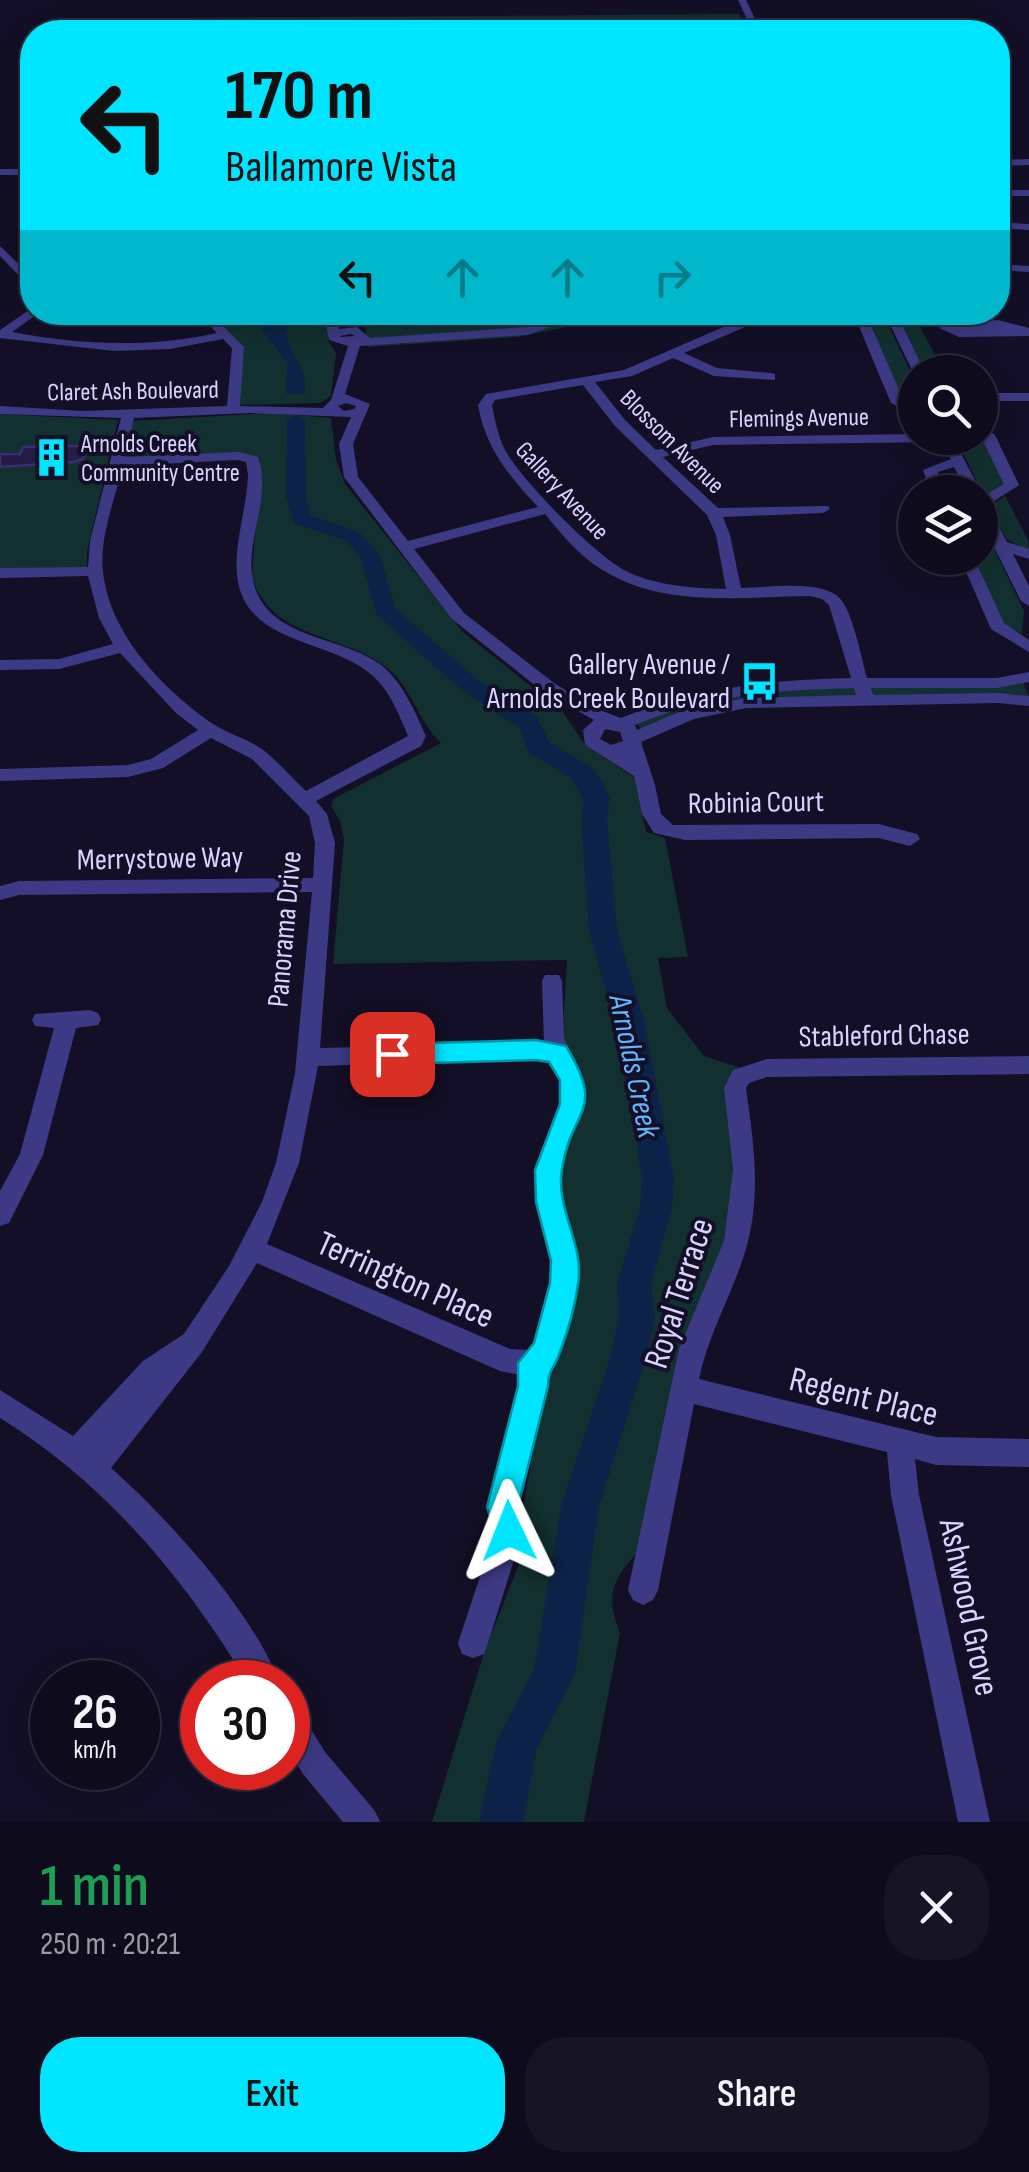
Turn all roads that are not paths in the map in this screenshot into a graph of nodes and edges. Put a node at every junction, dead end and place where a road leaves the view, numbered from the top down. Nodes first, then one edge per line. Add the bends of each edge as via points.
1 (0, 248) edge
2 (20, 269) edge
3 (216, 325) edge
4 (509, 325) edge
5 (546, 325) edge
6 (739, 325) edge
7 (865, 325) edge
8 (896, 325) edge
9 (985, 325) edge
10 (1002, 325) edge
11 (335, 327) edge
12 (1029, 332) edge
13 (0, 335) edge
14 (227, 335) junction
15 (356, 336) junction
16 (675, 354) junction
17 (911, 355) edge
18 (346, 374) junction
19 (770, 377) dead end
20 (588, 382) junction
21 (998, 397) edge
22 (1029, 397) edge
23 (898, 402) edge
24 (334, 407) junction
25 (359, 407) junction
26 (0, 410) edge
27 (233, 411) junction
28 (128, 415) junction
29 (898, 438) edge
30 (346, 444) junction
31 (654, 455) junction
32 (956, 455) edge
33 (997, 455) edge
34 (959, 461) junction
35 (117, 462) junction
36 (932, 475) edge
37 (966, 475) edge
38 (998, 493) edge
39 (548, 509) junction
40 (823, 509) dead end
41 (714, 514) junction
42 (998, 538) edge
43 (1002, 545) junction
44 (404, 547) junction
45 (1029, 554) edge
46 (95, 572) junction
47 (0, 573) edge
48 (974, 575) edge
49 (734, 592) junction
50 (1029, 600) edge
51 (123, 647) junction
52 (1029, 647) edge
53 (0, 665) edge
54 (1028, 680) edge
55 (548, 687) junction
56 (864, 693) junction
57 (1029, 702) edge
58 (210, 730) junction
59 (626, 732) junction
60 (590, 736) junction
61 (608, 750) junction
62 (643, 774) junction
63 (0, 775) edge
64 (304, 800) junction
65 (910, 839) dead end
66 (322, 884) junction
67 (0, 893) edge
68 (552, 981) dead end
69 (67, 1020) dead end
70 (557, 1053) junction
71 (306, 1056) junction
72 (1029, 1066) edge
73 (741, 1076) joint
74 (0, 1215) edge
75 (252, 1249) junction
76 (533, 1363) junction
77 (684, 1388) junction
78 (0, 1402) edge
79 (900, 1444) junction
80 (1029, 1453) edge
81 (83, 1463) junction
82 (643, 1590) dead end
83 (472, 1643) dead end
84 (250, 1660) edge
85 (310, 1756) edge
86 (966, 1787) junction
87 (364, 1822) edge
88 (962, 1822) edge
89 (974, 1822) edge

1 - 2 street
3 - 14 street
4 - 15 street
5 - 15 street
6 - 16 street, Gallery Avenue
7 - 23 street
8 - 17 street
9 - 12 street via 946,328
10 - 12 street
11 - 15 street
11 - 18 street
13 - 14 street via 127,350
14 - 27 street via 239,352
15 - 18 street
16 - 19 street via 714,372
16 - 20 street, Gallery Avenue
18 - 24 street
18 - 25 street
20 - 31 street, Blossom Avenue
20 - 39 street, Gallery Avenue via 506,392 487,401 495,450
21 - 22 street
24 - 25 street, Claret Ash Boulevard
24 - 27 street, Claret Ash Boulevard
24 - 30 street
25 - 30 street
26 - 28 street, Claret Ash Boulevard
27 - 28 street, Claret Ash Boulevard
28 - 35 street, Panorama Drive
29 - 31 street, Flemings Avenue via 713,440
30 - 44 street via 352,477
31 - 41 street, Blossom Avenue
32 - 34 street
33 - 38 street via 1012,485
34 - 36 street via 930,470
34 - 37 street
35 - 46 street, Panorama Drive
35 - 64 street via 253,460 245,580 256,605 280,627 367,663 395,692 418,736 415,742
39 - 44 street
39 - 49 street, Gallery Avenue via 595,558 648,586
40 - 41 street
41 - 49 street, Blossom Avenue
42 - 43 street
43 - 45 street
43 - 50 street
44 - 55 street via 466,624
46 - 47 street
46 - 51 street, Panorama Drive
48 - 52 street via 997,626
49 - 56 street, Gallery Avenue via 811,591 832,599
51 - 53 street via 59,664
51 - 58 street, Panorama Drive
54 - 56 street
55 - 59 street
55 - 60 street
56 - 57 street
56 - 59 street via 716,708
58 - 63 street via 157,764 128,771
58 - 64 street, Panorama Drive via 258,755
59 - 60 street via 596,726
59 - 61 street via 622,750
59 - 62 street, Robinia Court
60 - 61 street
61 - 62 street
62 - 65 street, Robinia Court via 652,820 674,833 879,831
64 - 66 street, Panorama Drive via 324,826
66 - 67 street, Merrystowe Way
66 - 71 street, Panorama Drive
68 - 70 street
69 - 74 street via 31,1156
70 - 71 street
70 - 76 street via 572,1079 572,1104 548,1170 564,1283 546,1351
71 - 75 street, Panorama Drive via 290,1156
72 - 73 street, Stableford Chase via 767,1068
73 - 77 street, Royal Terrace via 735,1088 745,1169 736,1241 692,1349
75 - 76 street, Terrington Place via 509,1362
75 - 81 street, Panorama Drive via 172,1374
76 - 83 street via 502,1507 508,1539
77 - 79 street, Regent Place
77 - 82 street, Royal Terrace
78 - 81 street
79 - 80 street, Regent Place via 964,1454
79 - 86 street, Ashwood Grove
81 - 84 street via 211,1598
85 - 87 street
86 - 88 street, Ashwood Grove
86 - 89 street, Ashwood Grove

